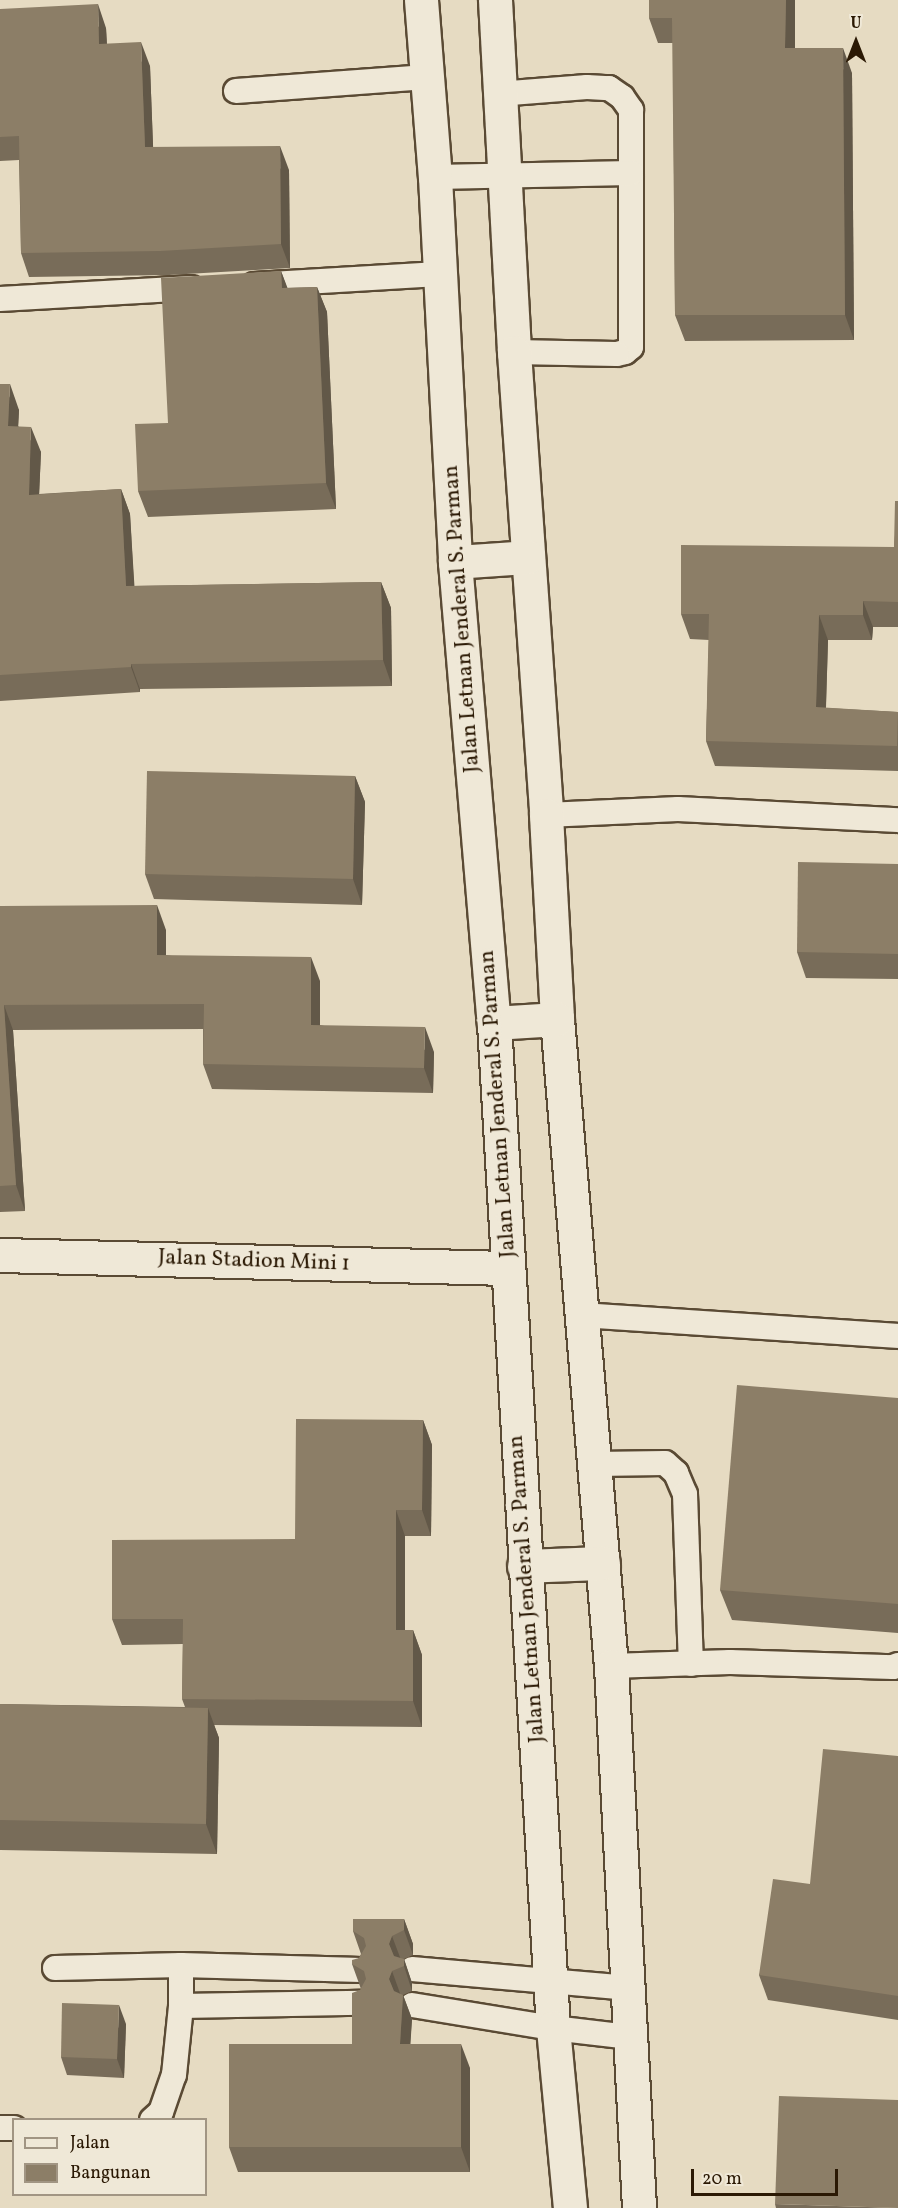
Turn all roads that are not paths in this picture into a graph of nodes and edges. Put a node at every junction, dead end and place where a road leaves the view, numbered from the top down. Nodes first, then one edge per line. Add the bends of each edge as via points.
1 (421, 0) edge
2 (495, 0) edge
3 (426, 77) junction
4 (236, 91) dead end
5 (498, 94) junction
6 (631, 173) junction
7 (503, 174) junction
8 (435, 177) junction
9 (439, 274) junction
10 (0, 299) edge
11 (514, 352) junction
12 (528, 557) junction
13 (455, 562) junction
14 (546, 816) junction
15 (898, 820) edge
16 (557, 1019) junction
17 (494, 1023) junction
18 (0, 1255) edge
19 (508, 1268) junction
20 (582, 1315) junction
21 (898, 1336) edge
22 (595, 1464) junction
23 (603, 1563) junction
24 (524, 1566) junction
25 (691, 1664) junction
26 (898, 1665) edge
27 (611, 1666) junction
28 (181, 1965) junction
29 (54, 1968) dead end
30 (412, 1969) dead end
31 (362, 1970) edge
32 (552, 1980) junction
33 (629, 1988) junction
34 (361, 2003) edge
35 (412, 2005) dead end
36 (181, 2006) junction
37 (553, 2028) junction
38 (630, 2037) junction
39 (154, 2118) edge
40 (570, 2208) edge
41 (639, 2208) edge

1 - 3 street, Jalan Letnan Jenderal S. Parman
2 - 5 street
3 - 4 lane
3 - 8 street, Jalan Letnan Jenderal S. Parman
5 - 6 lane via 609,88 631,110
5 - 7 street
6 - 7 lane
6 - 11 lane via 631,346 617,354
7 - 8 lane
7 - 11 street
8 - 9 street, Jalan Letnan Jenderal S. Parman
9 - 10 lane
9 - 13 street, Jalan Letnan Jenderal S. Parman
11 - 12 street
12 - 13 street
12 - 14 street
13 - 17 street, Jalan Letnan Jenderal S. Parman
14 - 15 lane via 678,809
14 - 16 street
16 - 17 street
16 - 20 street
17 - 19 street, Jalan Letnan Jenderal S. Parman
18 - 19 street, Jalan Stadion Mini 1
19 - 24 street, Jalan Letnan Jenderal S. Parman
20 - 21 lane
20 - 22 street
22 - 23 street
22 - 25 lane via 665,1463 676,1473 685,1494
23 - 24 street
23 - 27 street
24 - 32 street, Jalan Letnan Jenderal S. Parman
25 - 26 lane
25 - 27 lane
27 - 33 street
28 - 29 lane
28 - 31 lane
28 - 36 lane
30 - 32 lane
32 - 33 lane
32 - 37 street, Jalan Letnan Jenderal S. Parman
33 - 38 street
34 - 36 lane
35 - 37 lane
36 - 39 lane via 174,2075 161,2112
37 - 38 lane
37 - 40 street, Jalan Letnan Jenderal S. Parman
38 - 41 street

